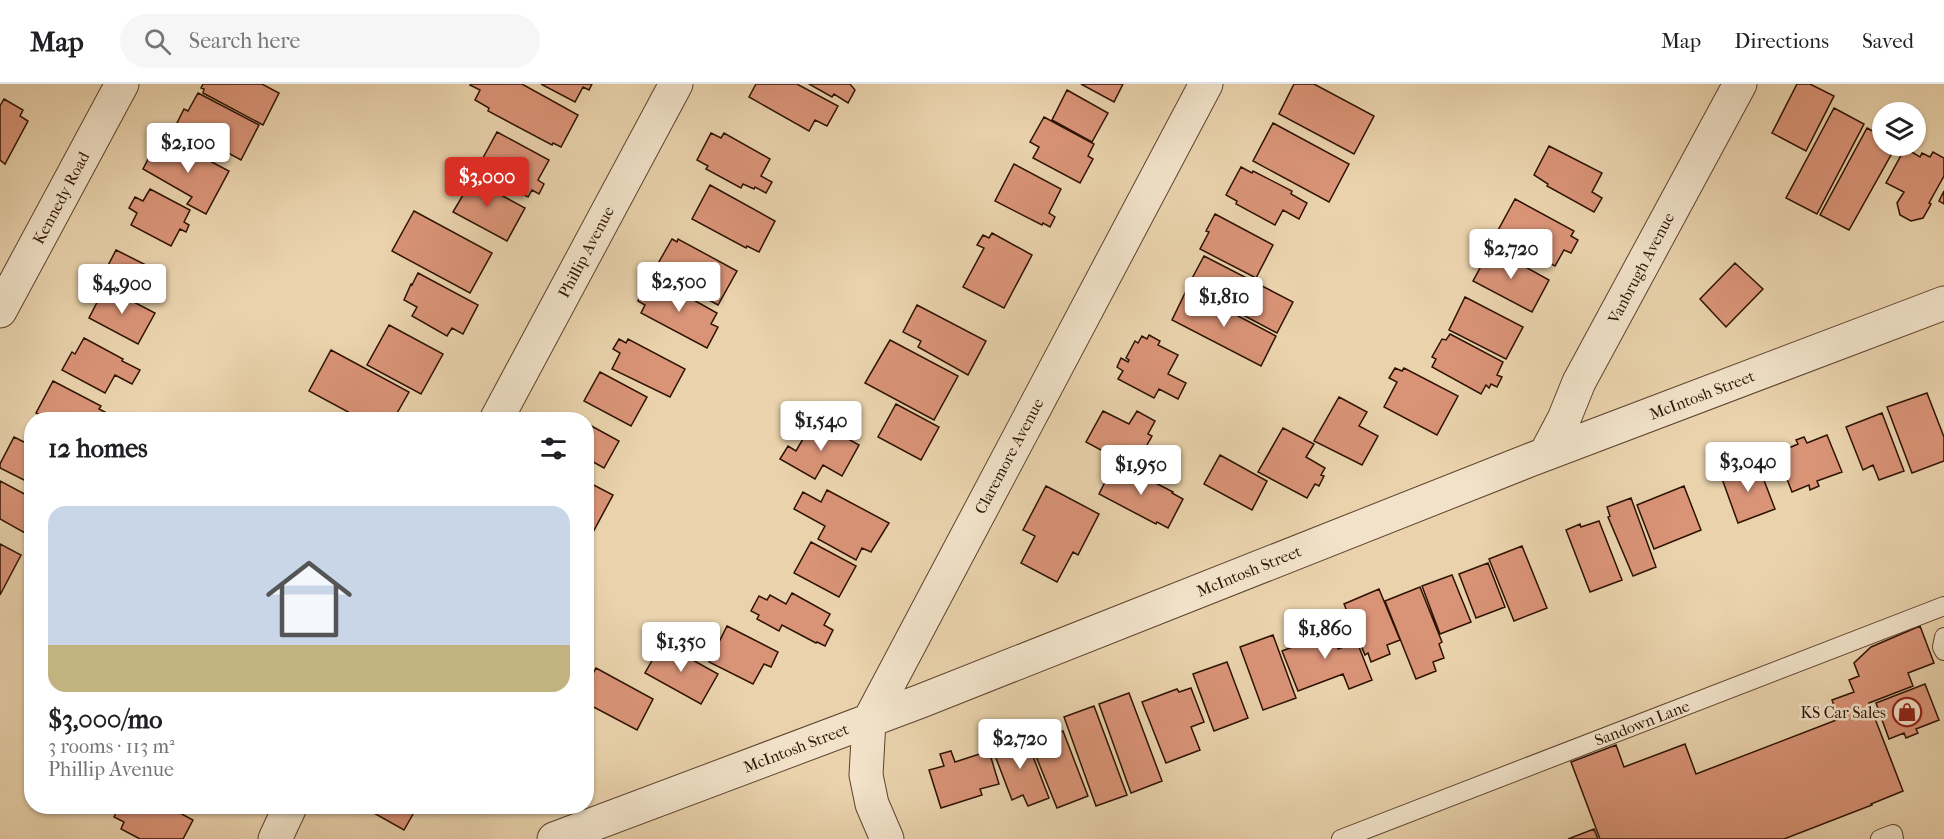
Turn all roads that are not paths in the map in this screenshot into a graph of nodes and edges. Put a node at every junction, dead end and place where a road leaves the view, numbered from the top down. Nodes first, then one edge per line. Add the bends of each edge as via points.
1 (122, 84) edge
2 (676, 84) edge
3 (1206, 84) edge
4 (1740, 84) edge
5 (1944, 303) edge
6 (0, 311) edge
7 (500, 412) edge
8 (1546, 453) junction
9 (1944, 606) edge
10 (1944, 638) edge
11 (1944, 651) edge
12 (869, 721) junction
13 (287, 814) edge
14 (275, 839) edge
15 (554, 839) edge
16 (887, 839) edge
17 (1341, 839) edge
18 (1880, 839) edge
19 (1894, 839) edge

1 - 6 street, Kennedy Road
2 - 7 street, Phillip Avenue
3 - 12 street, Claremore Avenue
4 - 8 street, Vanbrugh Avenue via 1579,382
5 - 8 street, McIntosh Street
8 - 12 street, McIntosh Street
9 - 17 lane, Sandown Lane
10 - 11 lane
12 - 15 street, McIntosh Street
12 - 16 street, Claremore Avenue via 866,775 872,804
13 - 14 street
18 - 19 lane via 1893,834

